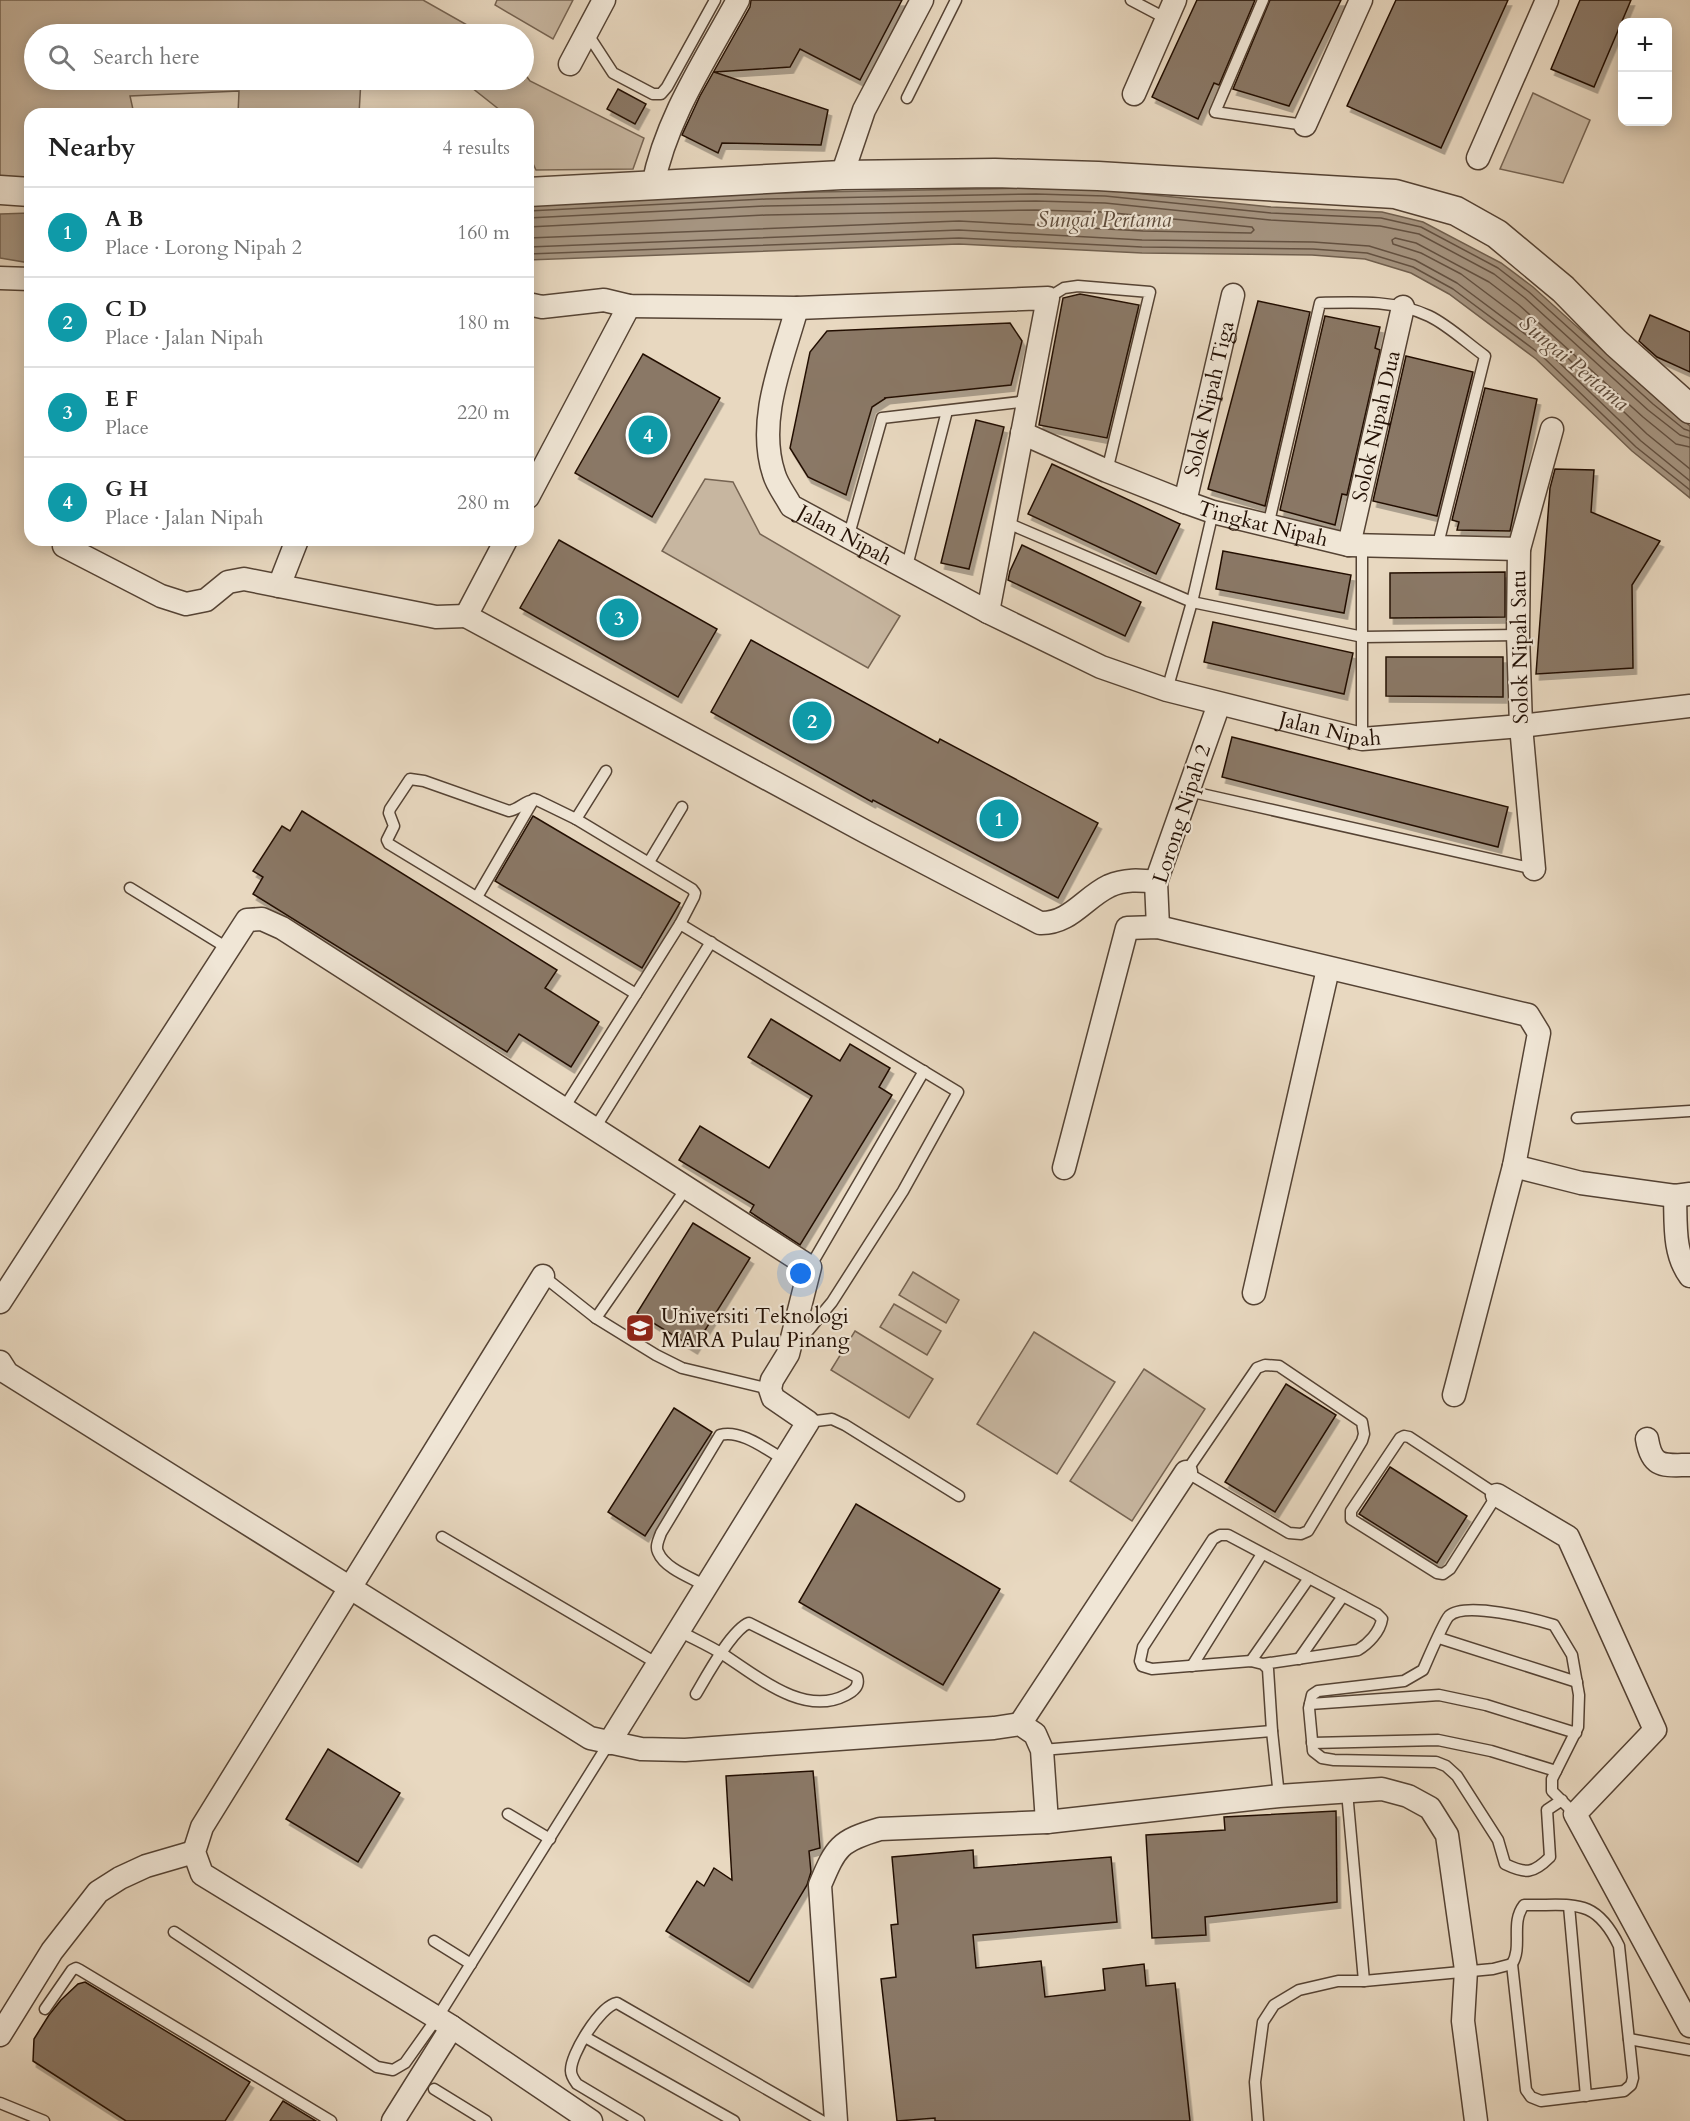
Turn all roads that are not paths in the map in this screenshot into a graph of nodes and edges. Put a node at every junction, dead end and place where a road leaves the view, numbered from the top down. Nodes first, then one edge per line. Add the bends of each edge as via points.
1 (604, 0) edge
2 (715, 0) edge
3 (738, 0) edge
4 (922, 0) edge
5 (956, 0) edge
6 (1131, 0) edge
7 (1263, 0) edge
8 (1361, 0) edge
9 (1547, 0) edge
10 (1171, 9) edge
11 (587, 33) junction
12 (570, 64) dead end
13 (1134, 94) dead end
14 (907, 98) dead end
15 (1305, 125) joint
16 (1478, 158) dead end
17 (842, 176) junction
18 (653, 185) junction
19 (0, 190) edge
20 (24, 192) edge
21 (534, 192) edge
22 (0, 279) edge
23 (24, 279) edge
24 (1233, 295) dead end
25 (1048, 298) junction
26 (534, 305) edge
27 (629, 306) junction
28 (1403, 307) junction
29 (798, 308) junction
30 (1028, 401) junction
31 (1687, 402) edge
32 (946, 411) junction
33 (1552, 429) dead end
34 (1022, 433) junction
35 (1107, 471) junction
36 (534, 486) edge
37 (1185, 502) junction
38 (1213, 512) junction
39 (1005, 522) junction
40 (1268, 526) junction
41 (848, 538) junction
42 (64, 546) dead end
43 (295, 546) edge
44 (503, 546) edge
45 (1355, 546) junction
46 (1437, 548) junction
47 (1519, 549) junction
48 (906, 570) junction
49 (279, 586) junction
50 (1192, 602) junction
51 (988, 612) junction
52 (466, 616) junction
53 (1518, 635) junction
54 (1363, 637) junction
55 (1167, 690) junction
56 (1219, 704) junction
57 (1690, 706) edge
58 (1521, 726) junction
59 (1362, 739) junction
60 (606, 771) dead end
61 (1188, 791) junction
62 (534, 799) junction
63 (682, 807) dead end
64 (576, 819) junction
65 (648, 862) junction
66 (1534, 869) joint
67 (1156, 882) junction
68 (130, 888) dead end
69 (477, 897) junction
70 (680, 924) junction
71 (1158, 927) junction
72 (711, 942) junction
73 (229, 949) junction
74 (1328, 969) junction
75 (636, 994) junction
76 (924, 1071) junction
77 (564, 1108) junction
78 (1690, 1111) edge
79 (1577, 1118) dead end
80 (595, 1128) junction
81 (1514, 1166) junction
82 (1064, 1168) dead end
83 (687, 1187) junction
84 (1683, 1195) edge
85 (810, 1267) junction
86 (543, 1276) joint
87 (1690, 1276) edge
88 (1254, 1293) dead end
89 (2, 1294) edge
90 (596, 1318) junction
91 (788, 1354) junction
92 (2, 1370) edge
93 (770, 1389) junction
94 (1454, 1395) dead end
95 (808, 1422) junction
96 (1647, 1439) dead end
97 (785, 1460) junction
98 (1690, 1465) edge
99 (1186, 1472) junction
100 (1497, 1495) junction
101 (959, 1496) dead end
102 (442, 1537) dead end
103 (1262, 1554) junction
104 (1309, 1578) junction
105 (706, 1586) junction
106 (351, 1588) junction
107 (1343, 1596) junction
108 (679, 1631) junction
109 (1439, 1638) junction
110 (721, 1654) junction
111 (1299, 1659) junction
112 (1251, 1661) junction
113 (1263, 1664) junction
114 (658, 1665) junction
115 (1192, 1666) junction
116 (1577, 1682) junction
117 (696, 1694) dead end
118 (1310, 1704) junction
119 (1020, 1724) junction
120 (1272, 1731) junction
121 (1576, 1733) junction
122 (609, 1743) junction
123 (1312, 1743) junction
124 (1042, 1750) junction
125 (1556, 1771) junction
126 (1347, 1792) junction
127 (1279, 1796) junction
128 (1569, 1807) junction
129 (508, 1814) dead end
130 (1047, 1821) junction
131 (550, 1839) junction
132 (194, 1852) junction
133 (1569, 1906) junction
134 (174, 1932) dead end
135 (434, 1941) dead end
136 (471, 1964) junction
137 (1512, 1964) junction
138 (1466, 1970) junction
139 (1364, 1981) junction
140 (45, 2009) dead end
141 (444, 2023) junction
142 (1690, 2026) edge
143 (0, 2035) edge
144 (585, 2037) junction
145 (1629, 2039) junction
146 (1690, 2050) edge
147 (434, 2089) dead end
148 (1586, 2096) junction
149 (0, 2103) edge
150 (822, 2120) edge
151 (44, 2121) edge
152 (331, 2121) edge
153 (393, 2121) edge
154 (486, 2121) edge
155 (591, 2121) edge
156 (639, 2121) edge
157 (734, 2121) edge
158 (1258, 2121) edge
159 (1476, 2121) edge

1 - 11 street
2 - 11 lane via 661,94 653,94 613,73
3 - 18 street via 667,132
4 - 17 street via 864,110
5 - 14 lane
6 - 10 lane
7 - 15 lane via 1215,112
8 - 15 street
9 - 16 street
10 - 13 street
11 - 12 street
17 - 18 street
17 - 31 street via 1098,176 1395,194 1456,211 1497,234
18 - 21 street
19 - 20 street
22 - 23 street
24 - 37 street, Solok Nipah Tiga
25 - 29 street
25 - 30 street
25 - 35 lane via 1064,288 1078,286 1150,292
26 - 27 street via 603,300
27 - 29 street
27 - 36 street
28 - 40 lane via 1366,301 1320,303
28 - 45 street, Solok Nipah Dua
28 - 46 lane via 1430,316 1485,356
29 - 41 street, Jalan Nipah via 772,400 767,438 774,475 791,506
30 - 32 lane
30 - 34 street
32 - 41 lane via 882,418
32 - 48 lane
33 - 47 street, Solok Nipah Satu
34 - 35 street, Tingkat Nipah
34 - 39 street
35 - 37 street, Tingkat Nipah
37 - 38 street, Tingkat Nipah
38 - 40 street, Tingkat Nipah
38 - 50 lane
39 - 50 lane
39 - 51 street
40 - 45 street, Tingkat Nipah
41 - 48 street, Jalan Nipah
42 - 49 street via 161,596 186,604 206,600 228,582 244,579
43 - 49 street
44 - 52 street
45 - 46 street, Tingkat Nipah
45 - 54 lane
46 - 47 street, Tingkat Nipah
47 - 53 street, Solok Nipah Satu
48 - 51 street, Jalan Nipah
49 - 52 street via 436,617
50 - 54 lane
50 - 55 lane
51 - 55 street, Jalan Nipah via 1101,667
52 - 67 street via 1040,923 1053,924 1108,886 1131,880
53 - 54 lane
53 - 58 street, Solok Nipah Satu
54 - 59 lane
55 - 56 street, Jalan Nipah
56 - 59 street, Jalan Nipah
56 - 61 street, Lorong Nipah 2
57 - 58 street, Jalan Nipah
58 - 59 street, Jalan Nipah
58 - 66 street, Solok Nipah Satu
60 - 64 lane
61 - 66 lane
61 - 67 street, Lorong Nipah 2
62 - 64 lane
62 - 69 lane
62 - 69 lane via 509,811 410,779 390,809 394,826 388,835 389,844
63 - 65 lane
64 - 65 lane
65 - 70 lane via 695,893
67 - 71 street, Lorong Nipah 2
68 - 73 lane
69 - 75 lane
70 - 72 lane
70 - 75 lane
71 - 74 street
71 - 82 street via 1127,928
72 - 76 lane
72 - 80 lane
73 - 77 street via 247,920 262,919 282,928
73 - 89 street
74 - 81 street via 1528,1015 1539,1033
74 - 88 street
75 - 77 lane
76 - 85 lane
76 - 91 lane via 958,1092 903,1191 832,1302
77 - 80 street
78 - 79 lane
80 - 83 street
81 - 84 street via 1581,1183
81 - 94 street
83 - 85 street
83 - 90 lane
84 - 87 street via 1676,1241
85 - 91 street
86 - 90 lane
86 - 106 street
90 - 93 lane via 682,1368
91 - 93 street
92 - 106 street
93 - 95 street via 772,1398
95 - 97 street
95 - 101 lane via 832,1419 845,1425
96 - 98 street via 1650,1456 1658,1463
97 - 105 street
97 - 105 lane via 741,1436 720,1435 657,1544 665,1563
99 - 99 lane via 1257,1368 1264,1365 1279,1366 1362,1422 1364,1428 1362,1441 1308,1531 1301,1534 1289,1533
99 - 119 street
100 - 100 lane via 1404,1437 1350,1516 1443,1574
100 - 128 street via 1568,1537 1655,1730
102 - 114 lane
103 - 104 lane
103 - 115 lane
103 - 115 lane via 1228,1535 1213,1539 1143,1647 1140,1662 1152,1670
104 - 107 lane
104 - 112 lane
105 - 108 street
106 - 122 street via 590,1738
106 - 132 street via 202,1827
107 - 111 lane
107 - 111 lane via 1377,1614 1382,1619 1380,1626 1358,1650
108 - 110 lane
108 - 114 street
109 - 116 lane
109 - 116 lane via 1449,1616 1460,1611 1527,1617 1554,1625 1572,1655
109 - 118 lane via 1423,1670 1416,1675 1404,1681 1318,1691 1312,1695
110 - 110 lane via 776,1689 797,1697 822,1702 843,1697 858,1684 857,1677 748,1623 741,1626
110 - 117 lane
111 - 113 lane
112 - 113 lane
112 - 115 lane
113 - 120 lane via 1268,1670
114 - 122 street
116 - 121 lane
118 - 121 lane via 1439,1695
118 - 123 lane
119 - 122 street via 685,1749 641,1749
119 - 124 street via 1035,1734
120 - 124 lane
120 - 127 lane
121 - 125 lane
122 - 131 lane
123 - 125 lane via 1438,1740
123 - 128 lane via 1313,1751 1334,1761 1436,1762 1446,1766 1457,1776 1498,1840 1505,1864 1524,1872 1550,1857 1547,1810
124 - 130 street
125 - 128 lane via 1552,1791
126 - 127 street
126 - 138 street via 1382,1789 1408,1796 1430,1808 1447,1835
126 - 139 lane
127 - 130 street
128 - 142 street
129 - 131 lane
130 - 150 street via 880,1828 853,1837 834,1854 820,1885
131 - 136 lane
132 - 141 street via 202,1874
132 - 143 street via 146,1866 98,1892 52,1951
133 - 137 lane via 1524,1905 1519,1912 1517,1956
133 - 145 lane via 1582,1906 1609,1926 1618,1946
133 - 148 lane
134 - 141 lane via 377,2067 393,2070 405,2063
135 - 136 lane
136 - 141 lane
137 - 138 lane
137 - 148 lane via 1526,2090 1541,2101
138 - 139 lane
138 - 159 street via 1463,2021
139 - 158 lane via 1338,1981 1299,1990 1274,2005 1263,2022 1256,2072
140 - 152 lane via 76,1968
141 - 153 street
141 - 155 street
144 - 150 lane via 602,2011 617,2003
144 - 156 lane via 571,2063 571,2074 577,2084
144 - 157 lane
145 - 146 lane
145 - 148 lane via 1631,2085 1624,2091
147 - 154 lane
149 - 151 lane

